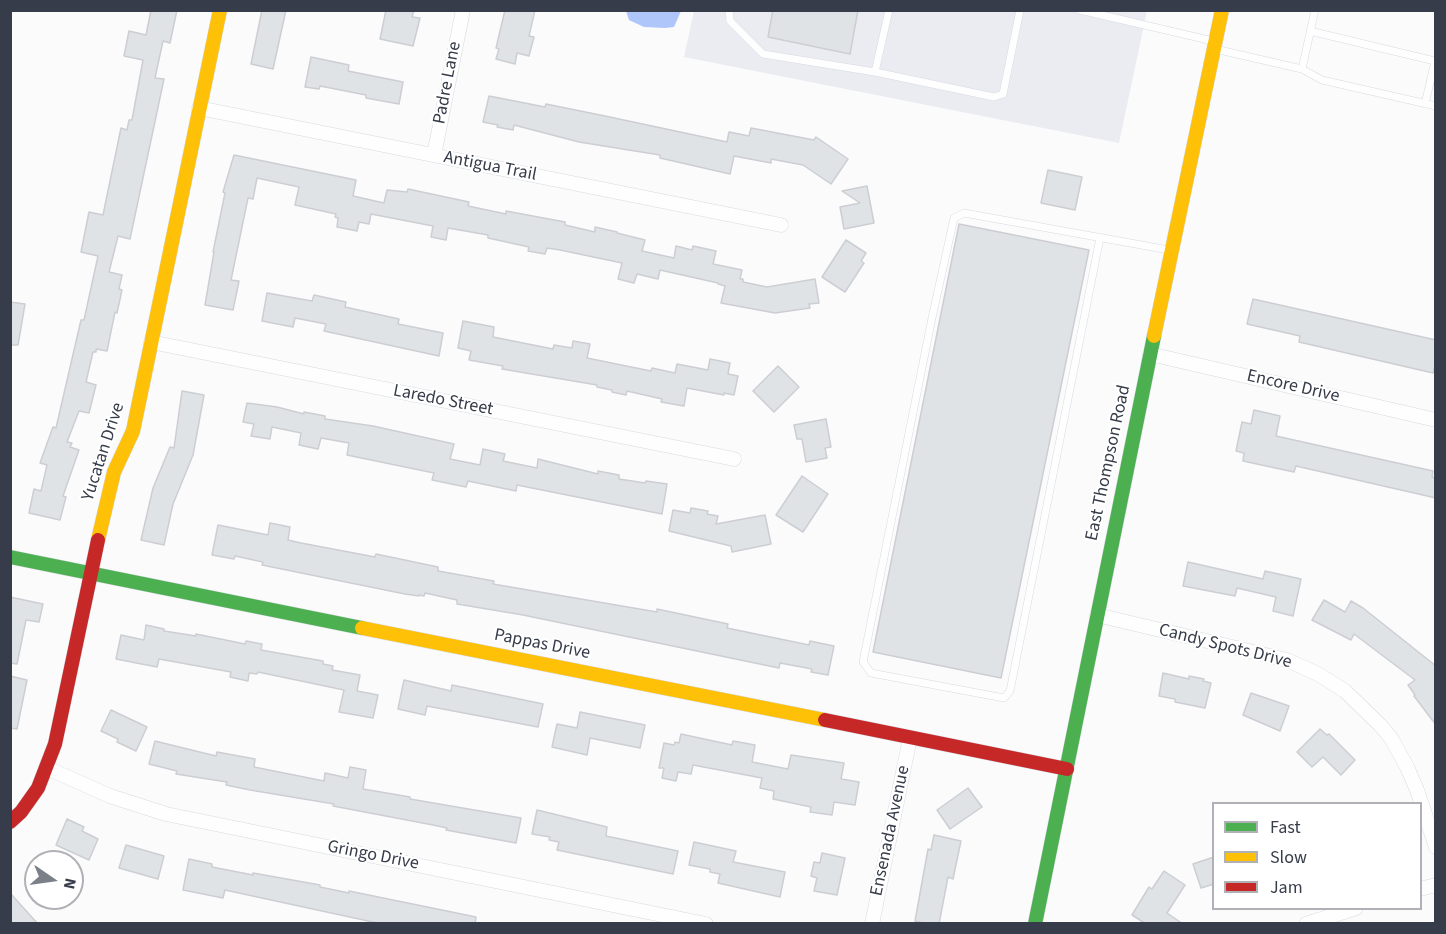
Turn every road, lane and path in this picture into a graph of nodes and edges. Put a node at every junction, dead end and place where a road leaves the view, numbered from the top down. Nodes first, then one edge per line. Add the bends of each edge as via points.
1 (220, 10) edge
2 (463, 10) edge
3 (729, 10) edge
4 (889, 10) edge
5 (1020, 10) edge
6 (1080, 10) edge
7 (1222, 10) edge
8 (1315, 10) edge
9 (1310, 32) junction
10 (1215, 45) junction
11 (1302, 69) junction
12 (875, 72) junction
13 (1425, 104) junction
14 (1436, 106) edge
15 (200, 108) junction
16 (434, 155) junction
17 (781, 225) dead end
18 (1100, 238) junction
19 (1172, 251) junction
20 (151, 342) junction
21 (1150, 354) junction
22 (1436, 420) edge
23 (734, 459) dead end
24 (10, 557) edge
25 (91, 573) junction
26 (1097, 615) junction
27 (910, 738) junction
28 (47, 768) junction
29 (1066, 769) junction
30 (1421, 802) edge
31 (1422, 805) edge
32 (10, 822) edge
33 (1436, 847) edge
34 (1353, 910) edge
35 (706, 924) edge
36 (872, 924) edge
37 (1035, 924) edge
38 (1306, 924) edge

1 - 15 street, Yucatan Drive
2 - 16 street, Padre Lane
3 - 12 lane via 730,21 763,54
4 - 12 lane
5 - 12 lane via 1003,94 994,97
6 - 10 lane
7 - 10 street, East Thompson Road
8 - 9 lane
9 - 11 lane
9 - 13 lane via 1435,61
10 - 11 lane
10 - 19 street, East Thompson Road
11 - 13 lane via 1322,80
13 - 14 lane
15 - 16 street, Antigua Trail
15 - 20 street, Yucatan Drive
16 - 17 street, Antigua Trail
18 - 18 lane via 964,213 954,218 863,662 871,673 1004,698 1010,691
18 - 19 lane
19 - 21 street, East Thompson Road
20 - 23 street, Laredo Street
20 - 25 street, Yucatan Drive via 133,431 110,483
21 - 22 street, Encore Drive
21 - 26 street, East Thompson Road
24 - 25 street, Pappas Drive
25 - 27 street, Pappas Drive
25 - 28 street, Yucatan Drive
26 - 29 street, East Thompson Road
26 - 30 street, Candy Spots Drive via 1287,660 1318,674 1345,691 1391,738
27 - 29 street, Pappas Drive
27 - 36 street, Ensenada Avenue
28 - 32 street, Yucatan Drive via 38,788
28 - 35 street, Gringo Drive via 117,799 166,814
29 - 37 street, East Thompson Road
31 - 33 street, Candy Spots Drive
34 - 38 street

